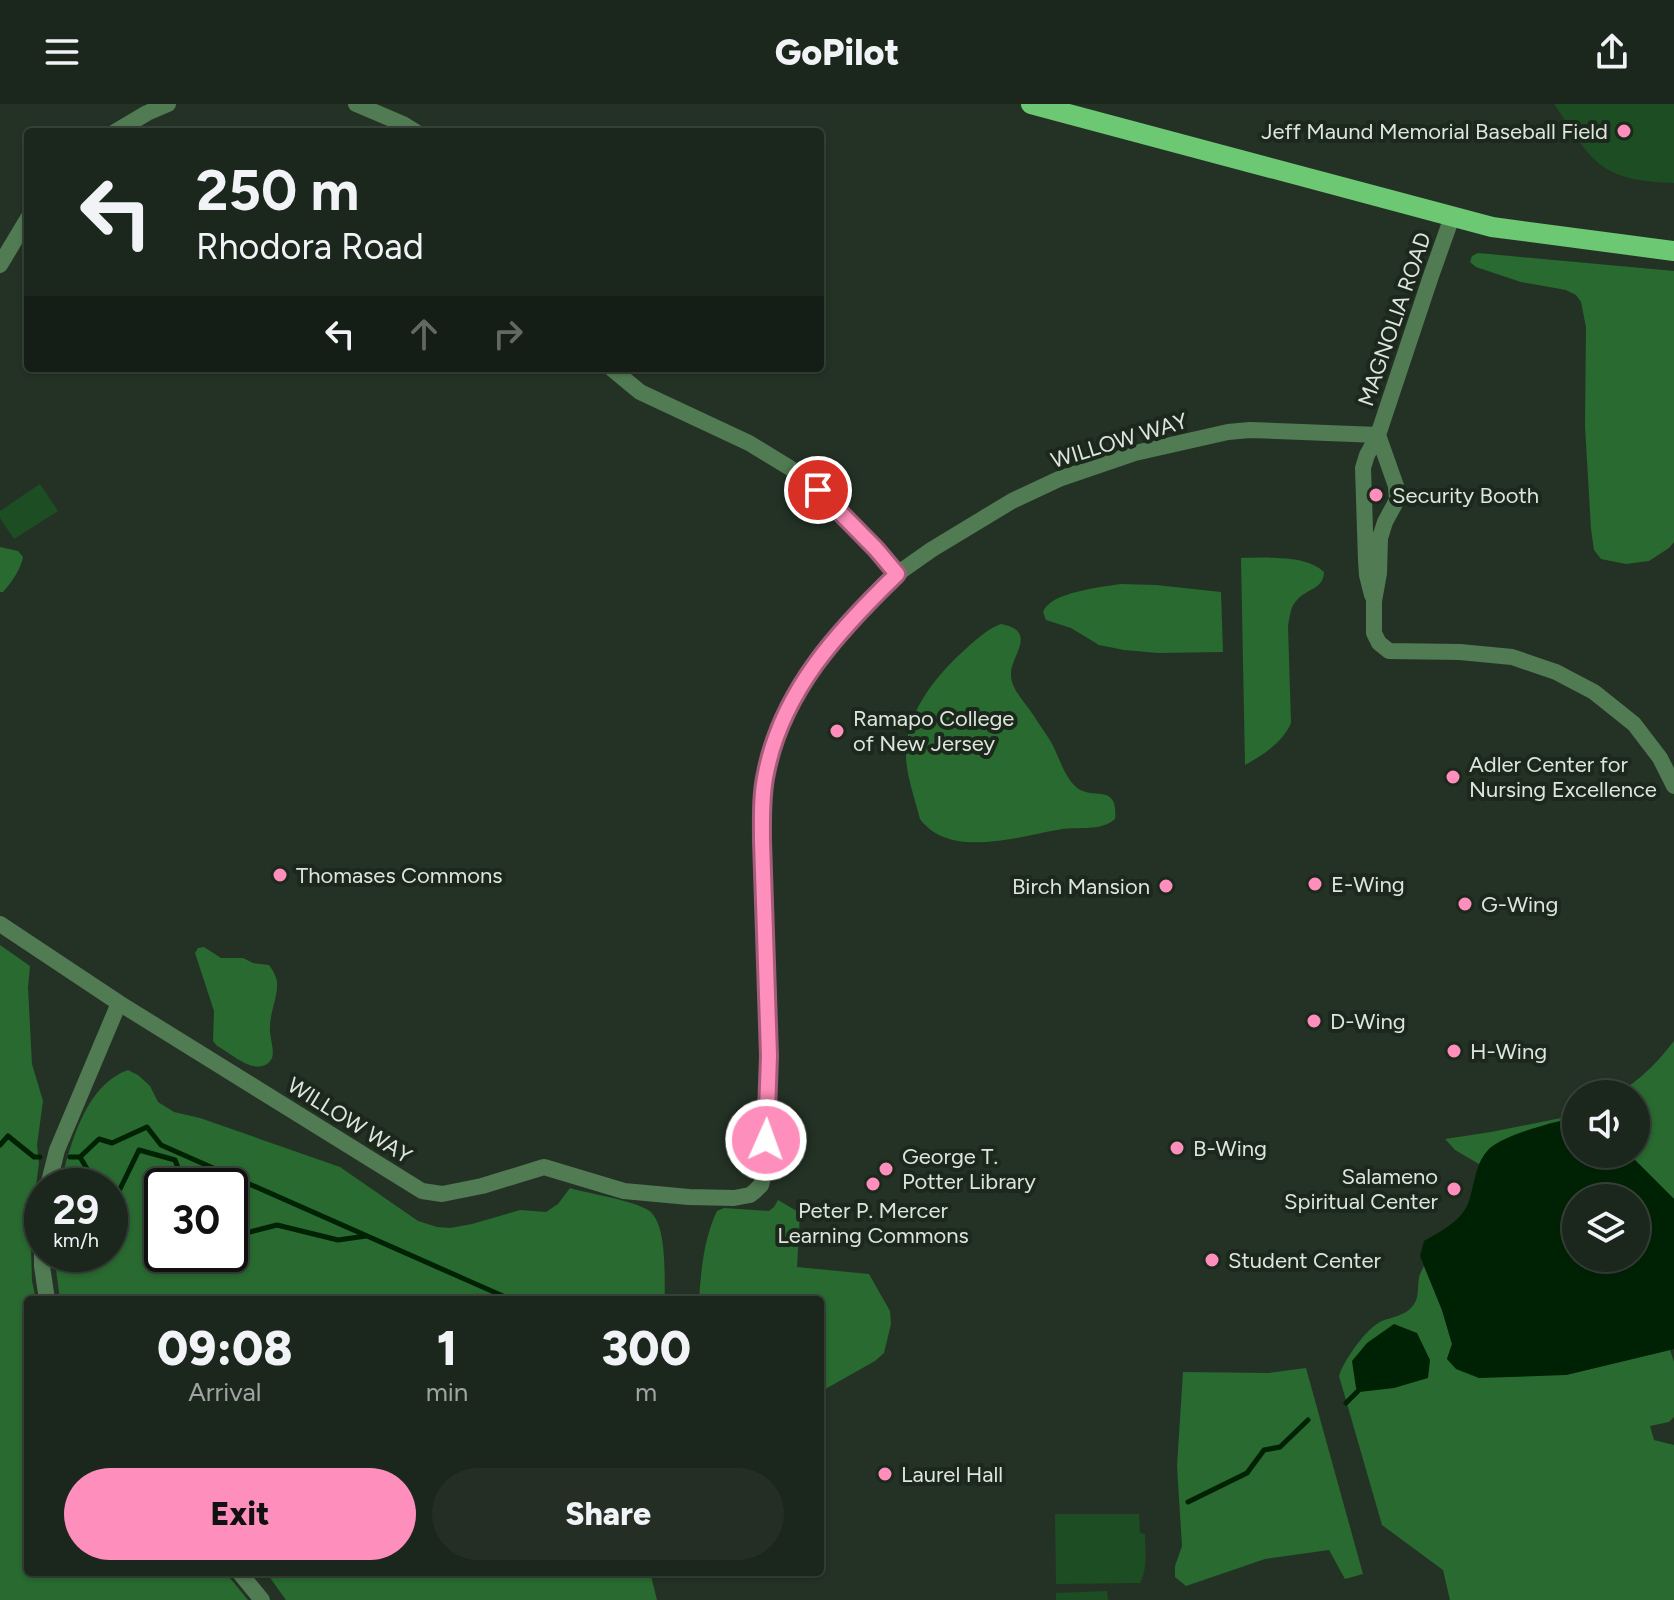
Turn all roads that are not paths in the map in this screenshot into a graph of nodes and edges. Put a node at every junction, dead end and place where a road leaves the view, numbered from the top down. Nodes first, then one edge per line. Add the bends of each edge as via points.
1 (168, 104) edge
2 (356, 104) edge
3 (1031, 104) edge
4 (1060, 108) edge
5 (122, 128) edge
6 (410, 128) edge
7 (1452, 217) junction
8 (24, 225) edge
9 (1674, 251) edge
10 (0, 265) edge
11 (616, 372) edge
12 (1378, 435) junction
13 (897, 574) junction
14 (1374, 601) junction
15 (1674, 786) edge
16 (0, 924) edge
17 (119, 1003) junction
18 (52, 1168) edge
19 (43, 1272) edge
20 (46, 1296) edge
21 (242, 1576) edge
22 (262, 1600) edge

1 - 5 street
2 - 6 street
3 - 4 main road
4 - 7 main road
7 - 9 main road via 1521,232
7 - 12 street, MAGNOLIA ROAD
8 - 10 street
11 - 13 street via 640,392 790,468 828,500
12 - 13 street, WILLOW WAY via 1250,430 1135,453 1012,501
12 - 14 street, MAGNOLIA ROAD via 1363,468 1367,575
12 - 14 street, MAGNOLIA ROAD via 1397,500 1380,538
13 - 17 street, WILLOW WAY via 811,668 778,730 765,775 766,1167 761,1185 750,1195 624,1191 544,1167 442,1194 422,1191
14 - 15 street via 1374,633 1389,651 1512,657 1594,692 1634,724
16 - 17 street, WILLOW WAY
17 - 18 street
19 - 20 street
21 - 22 street

